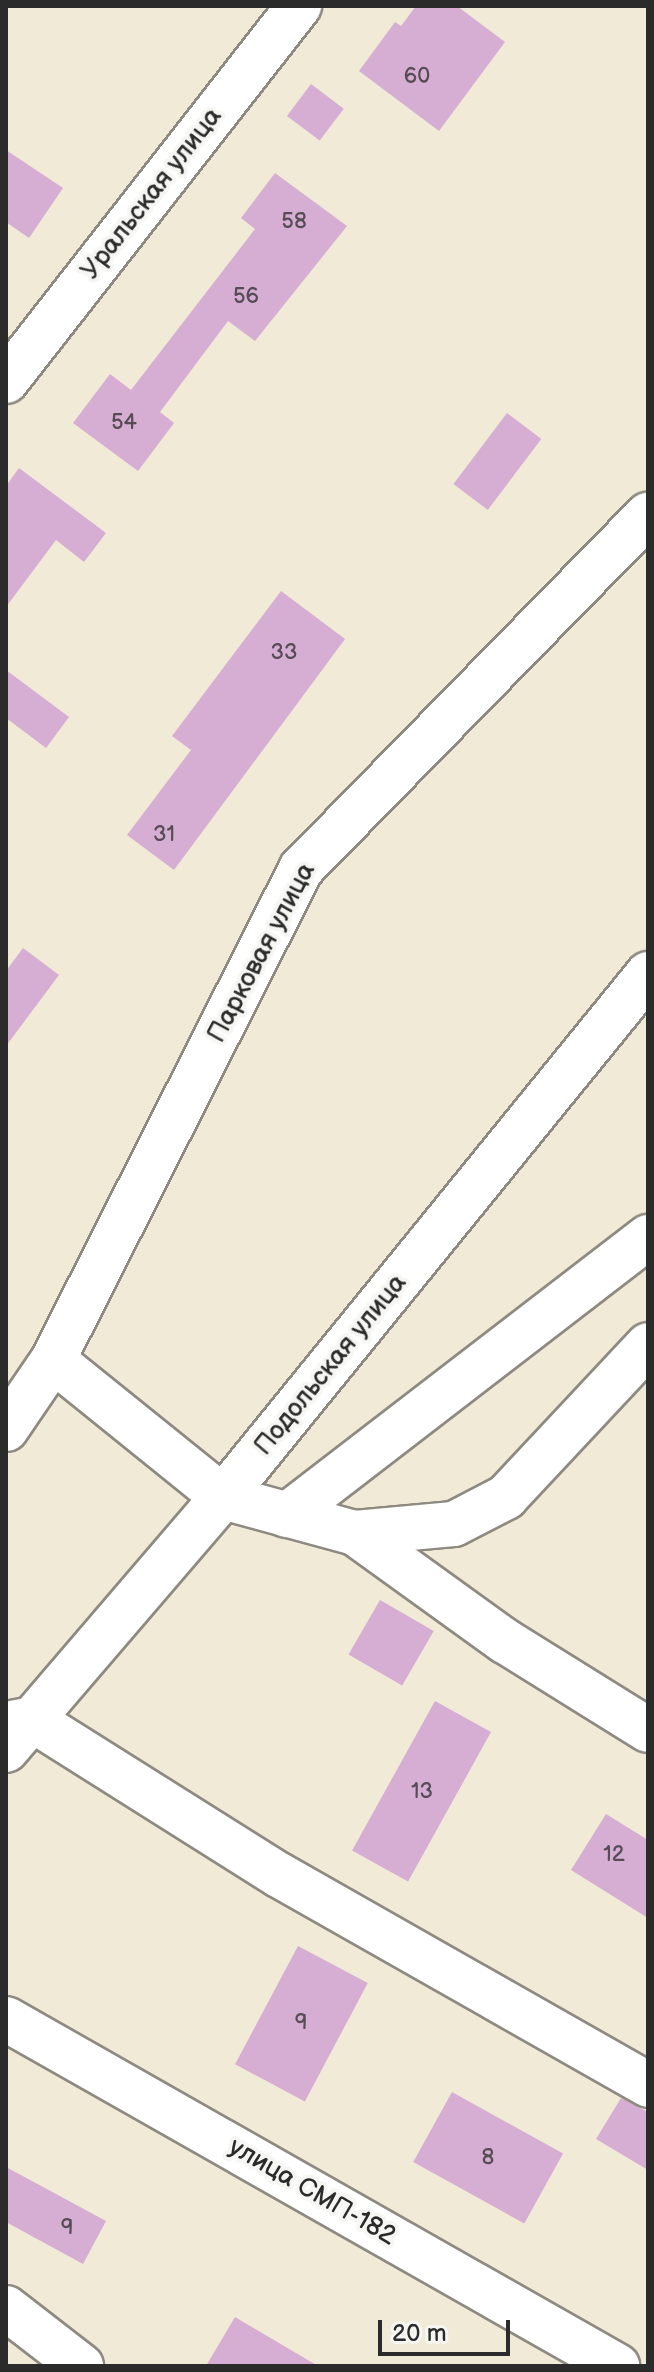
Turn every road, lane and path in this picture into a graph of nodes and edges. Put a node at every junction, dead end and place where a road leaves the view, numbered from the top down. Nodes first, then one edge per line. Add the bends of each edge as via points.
1 (299, 6) edge
2 (6, 381) edge
3 (648, 515) edge
4 (648, 974) edge
5 (648, 1237) edge
6 (648, 1345) edge
7 (53, 1360) junction
8 (6, 1429) edge
9 (223, 1497) junction
10 (287, 1515) junction
11 (355, 1533) junction
12 (648, 1730) edge
13 (14, 1731) edge
14 (6, 2019) edge
15 (648, 2085) edge
16 (6, 2308) edge
17 (81, 2366) edge
18 (617, 2366) edge

1 - 2 street, Уральская улица
3 - 7 street, Парковая улица via 301,869
4 - 9 street, Подольская улица
5 - 10 street
6 - 11 street via 506,1497 454,1524
7 - 8 street, Парковая улица
7 - 9 street
9 - 10 street
9 - 13 street, Подольская улица
10 - 11 street
11 - 12 street via 505,1641
13 - 15 street
14 - 18 street, улица СМП-182
16 - 17 street

